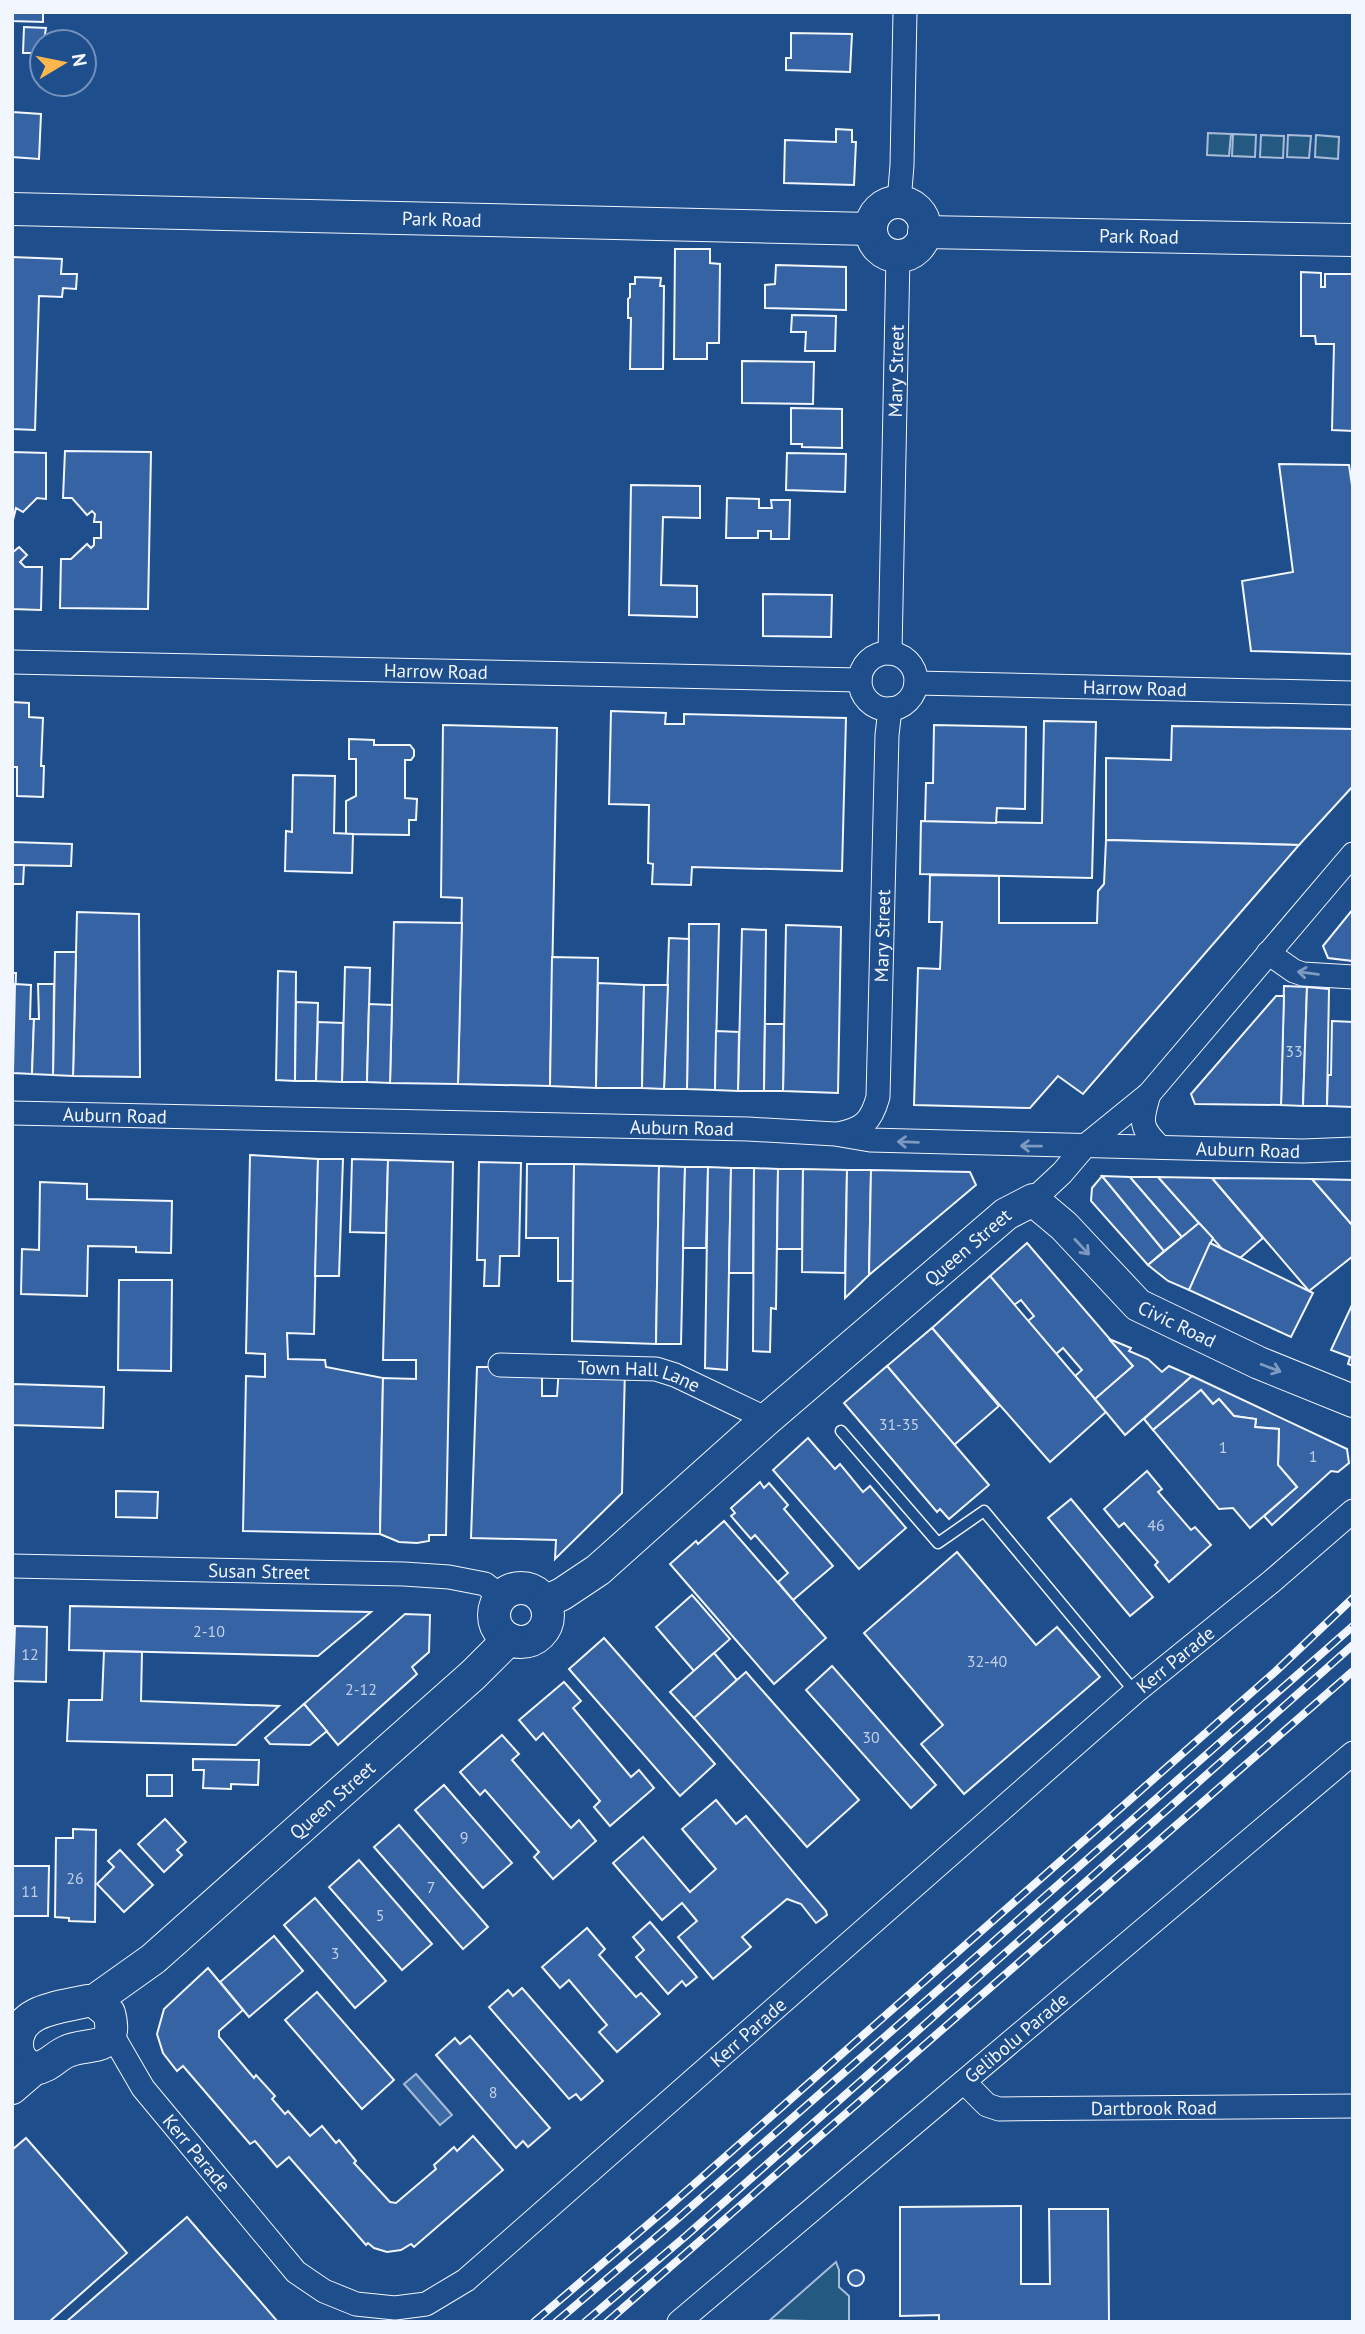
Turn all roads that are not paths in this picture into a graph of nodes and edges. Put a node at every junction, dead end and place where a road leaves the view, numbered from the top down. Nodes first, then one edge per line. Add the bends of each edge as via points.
1 (905, 12) edge
2 (899, 202) junction
3 (12, 209) edge
4 (871, 229) junction
5 (925, 232) junction
6 (1353, 240) edge
7 (898, 256) junction
8 (890, 653) junction
9 (12, 662) edge
10 (860, 680) junction
11 (916, 683) junction
12 (1353, 694) edge
13 (890, 709) junction
14 (1353, 854) edge
15 (1268, 953) junction
16 (1353, 977) edge
17 (1149, 1094) junction
18 (12, 1113) edge
19 (835, 1134) junction
20 (1085, 1146) junction
21 (1160, 1147) junction
22 (1353, 1149) edge
23 (1033, 1200) junction
24 (500, 1365) dead end
25 (1353, 1401) edge
26 (767, 1419) junction
27 (841, 1431) dead end
28 (1353, 1511) edge
29 (12, 1566) edge
30 (502, 1597) junction
31 (545, 1602) junction
32 (509, 1639) junction
33 (1135, 1692) junction
34 (1353, 1753) edge
35 (51, 2008) junction
36 (12, 2010) edge
37 (100, 2023) junction
38 (17, 2060) edge
39 (964, 2082) junction
40 (1350, 2102) edge
41 (679, 2322) edge

1 - 2 street
2 - 4 street via 883,207
2 - 5 street via 921,215
3 - 4 street, Park Road
4 - 7 street via 878,248
5 - 6 street, Park Road
5 - 7 street via 916,250
7 - 8 street, Mary Street
8 - 10 street via 870,660
8 - 11 street via 909,663
9 - 10 street, Harrow Road
10 - 13 street via 868,701
11 - 12 street, Harrow Road
11 - 13 street via 908,701
13 - 19 street, Mary Street via 878,1097 866,1122
14 - 15 street, Queen Street
16 -> 15 street via 1303,974
15 - 17 street, Queen Street
17 - 20 street, Queen Street
17 - 21 street via 1143,1126
18 - 19 street, Auburn Road
20 -> 19 street, Auburn Road via 870,1140
20 - 21 street, Auburn Road
20 - 23 street, Queen Street
21 - 22 street, Auburn Road
23 -> 25 street, Civic Road via 1138,1305 1259,1363
23 - 26 street, Queen Street via 1006,1214
24 - 26 street, Town Hall Lane via 656,1369
26 - 31 street, Queen Street via 597,1570
27 - 33 lane via 938,1543 984,1511
28 - 33 street, Kerr Parade
29 - 30 street, Susan Street via 449,1577 485,1584
30 - 31 street via 524,1588
30 - 32 street via 494,1611 495,1620
31 - 32 street via 543,1630 528,1641
32 - 37 street, Queen Street via 153,1959
33 - 37 street, Kerr Parade via 466,2280 426,2304 395,2308 356,2304 324,2291 296,2272 143,2088
34 - 39 street, Gelibolu Parade
35 - 36 street
35 - 37 street
35 - 38 street via 25,2021 19,2030
37 - 38 street via 50,2065
39 - 40 street, Dartbrook Road via 988,2105 999,2109
39 - 41 street, Gelibolu Parade

